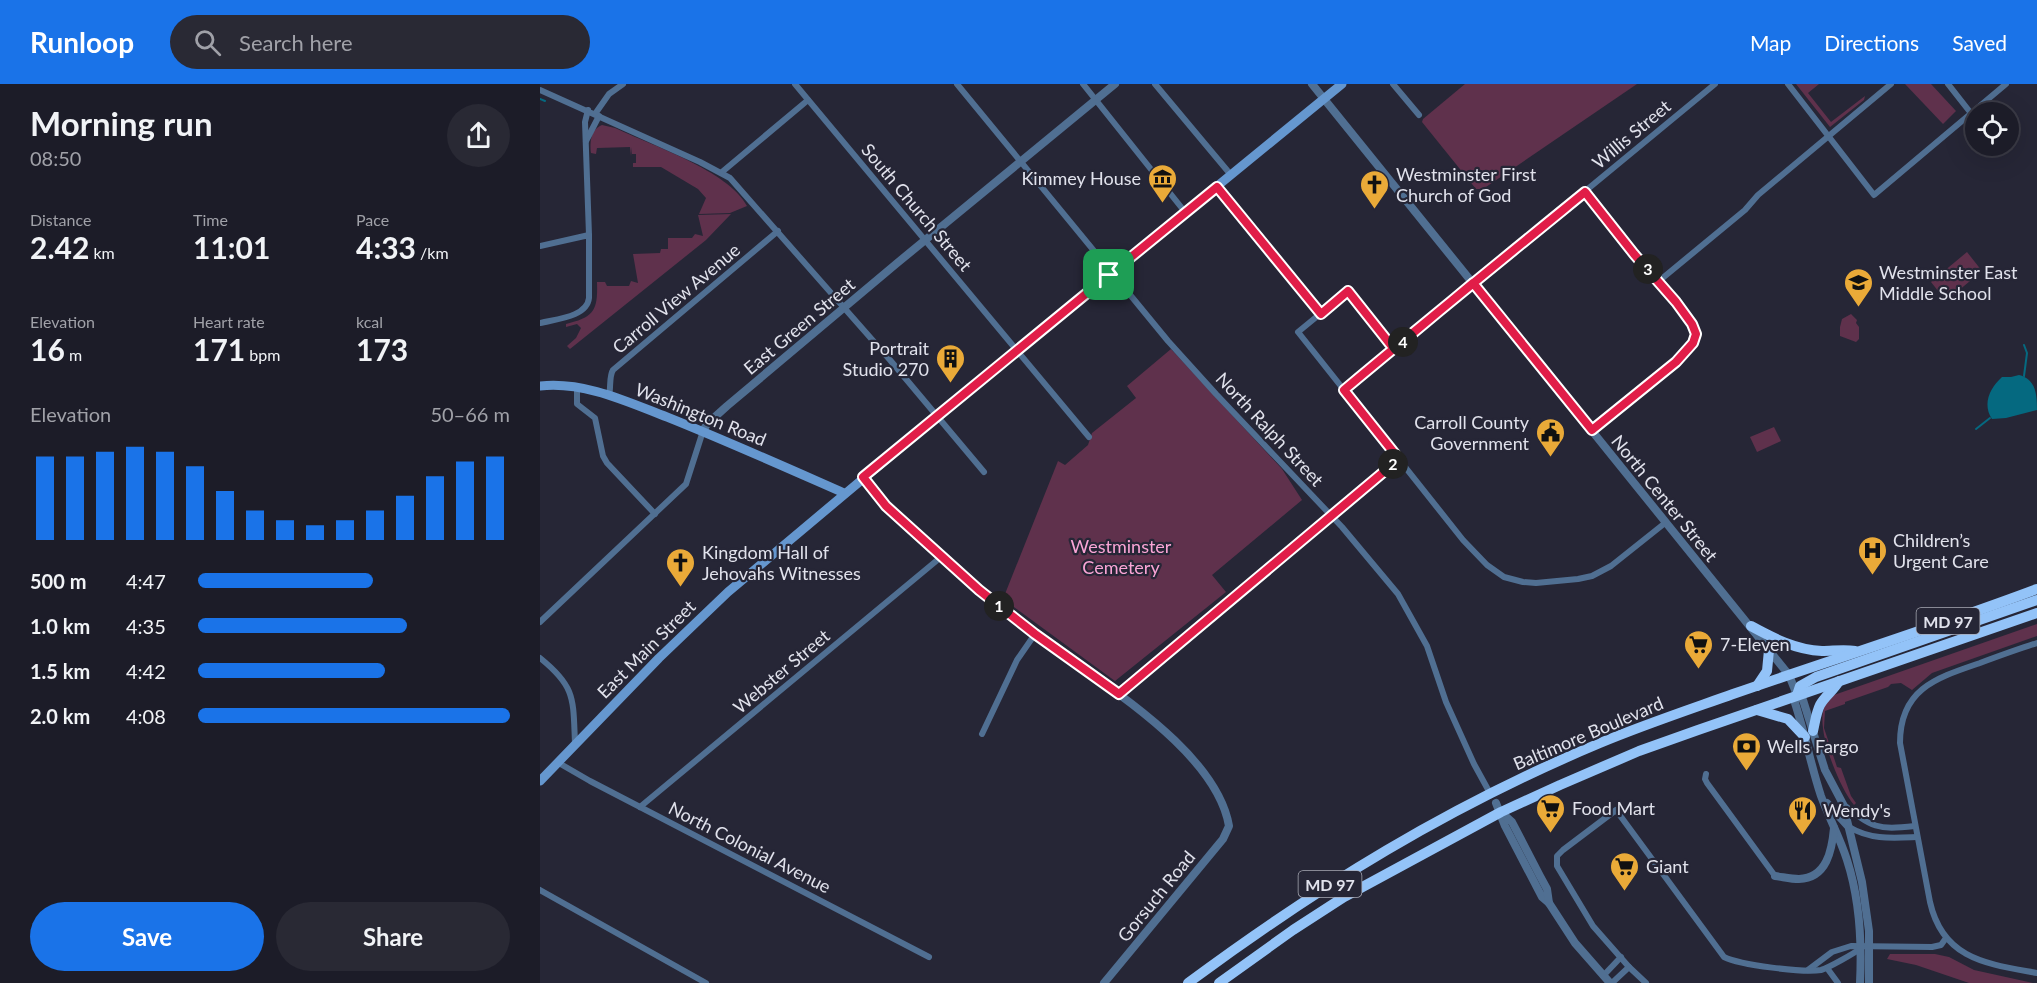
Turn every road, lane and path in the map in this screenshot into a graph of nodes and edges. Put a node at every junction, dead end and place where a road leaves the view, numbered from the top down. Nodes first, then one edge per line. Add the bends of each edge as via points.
1 (623, 84) edge
2 (795, 84) edge
3 (1083, 84) edge
4 (1115, 84) edge
5 (1155, 84) edge
6 (1312, 84) edge
7 (1342, 84) edge
8 (1392, 84) edge
9 (1715, 84) edge
10 (1788, 84) edge
11 (1891, 84) edge
12 (1948, 84) edge
13 (2006, 84) edge
14 (959, 85) edge
15 (540, 90) edge
16 (1324, 99) junction
17 (808, 100) junction
18 (1095, 100) junction
19 (1983, 102) edge
20 (1965, 106) edge
21 (594, 113) junction
22 (1419, 116) dead end
23 (1965, 116) edge
24 (1829, 137) junction
25 (586, 142) junction
26 (1021, 162) junction
27 (722, 172) junction
28 (1231, 175) junction
29 (1217, 187) junction
30 (1585, 192) junction
31 (1185, 212) junction
32 (778, 231) junction
33 (589, 235) junction
34 (925, 240) junction
35 (540, 246) edge
36 (1112, 272) junction
37 (1659, 281) junction
38 (1473, 283) junction
39 (844, 308) junction
40 (1321, 314) junction
41 (540, 323) edge
42 (1394, 349) junction
43 (1017, 350) junction
44 (540, 386) edge
45 (578, 387) junction
46 (1344, 390) junction
47 (609, 396) junction
48 (937, 417) junction
49 (1592, 430) junction
50 (703, 431) junction
51 (1089, 437) dead end
52 (1399, 459) junction
53 (984, 472) dead end
54 (863, 477) junction
55 (844, 493) junction
56 (655, 514) junction
57 (1331, 516) junction
58 (1665, 523) junction
59 (941, 557) junction
60 (2037, 589) edge
61 (2037, 600) edge
62 (2037, 613) edge
63 (540, 622) edge
64 (1750, 626) junction
65 (1035, 634) junction
66 (2037, 643) edge
67 (1769, 650) junction
68 (1858, 651) junction
69 (540, 658) edge
70 (1789, 675) junction
71 (1839, 681) junction
72 (1757, 686) junction
73 (1119, 694) junction
74 (1797, 695) junction
75 (1756, 710) junction
76 (982, 734) dead end
77 (1809, 734) junction
78 (575, 743) junction
79 (557, 762) junction
80 (1706, 774) dead end
81 (540, 781) edge
82 (1821, 797) junction
83 (1496, 802) junction
84 (1843, 804) junction
85 (640, 807) junction
86 (1834, 826) junction
87 (1915, 826) junction
88 (1849, 827) junction
89 (1917, 837) junction
90 (1775, 876) joint
91 (540, 890) edge
92 (1947, 938) junction
93 (1865, 947) junction
94 (929, 957) dead end
95 (1621, 957) junction
96 (1629, 967) junction
97 (1827, 968) junction
98 (1808, 970) junction
99 (2037, 973) edge
100 (1603, 976) junction
101 (706, 983) edge
102 (1104, 983) edge
103 (1188, 983) edge
104 (1219, 983) edge
105 (1611, 983) edge
106 (1646, 983) edge
107 (1838, 983) edge
108 (1860, 983) edge
109 (1869, 983) edge

1 - 21 street
2 - 17 street, South Church Street
3 - 18 street
4 - 18 street, East Green Street
5 - 28 street
6 - 16 street, North Center Street
7 - 16 main road, East Main Street
8 - 22 street
9 - 30 street, Willis Street
10 - 24 street
11 - 24 street
12 - 20 street
13 - 19 street
14 - 26 street, North Ralph Street
15 - 21 street
16 - 28 main road, East Main Street
16 - 38 street, North Center Street
17 - 27 street
17 - 34 street, South Church Street
18 - 26 street, East Green Street
18 - 31 street
21 - 25 street
21 - 25 street via 585,122
21 - 27 street
23 - 24 street via 1874,195
24 - 37 street
25 - 33 street
26 - 34 street, East Green Street
26 - 36 street, North Ralph Street
27 - 32 street
28 - 29 main road, East Main Street
29 - 31 main road, East Main Street
29 - 40 street
30 - 37 street
30 - 38 street, Willis Street
31 - 36 main road, East Main Street
32 - 39 street
32 - 47 street, Carroll View Avenue via 613,370
33 - 35 street
33 - 41 street via 587,307
34 - 39 street, East Green Street
34 - 43 street, South Church Street
36 - 43 main road, East Main Street
36 - 57 street, North Ralph Street via 1168,341
37 - 49 street via 1694,327 1695,341 1676,362
38 - 42 street, Willis Street
38 - 49 street, North Center Street
39 - 48 street
39 - 50 street, East Green Street via 727,406
40 - 42 street via 1348,291
40 - 46 street via 1298,332
42 - 46 street, Willis Street
43 - 48 main road, East Main Street
43 - 51 street, South Church Street
44 - 45 main road, Washington Road
45 - 47 main road, Washington Road
45 - 56 street via 577,404 595,418 605,460
46 - 52 street
47 - 50 main road, Washington Road
48 - 53 street
48 - 54 main road, East Main Street
49 - 58 street, North Center Street
50 - 55 main road, Washington Road
50 - 56 street, East Green Street via 686,484
52 - 57 street
52 - 58 street via 1473,551 1496,572 1512,580 1549,582 1592,576 1611,566
54 - 55 main road, East Main Street
54 - 59 street via 886,506
55 - 78 main road, East Main Street via 825,503 808,523 690,627
56 - 63 street, East Green Street
57 - 73 street
57 - 83 street, North Ralph Street via 1398,594 1412,618 1427,646 1458,730
58 - 64 street, North Center Street
59 - 65 street
59 - 85 street, Webster Street
60 - 68 highway, Baltimore Boulevard / MD 97
61 - 74 highway via 1816,677 1800,686
62 - 71 highway, Baltimore Boulevard / MD 97
64 - 67 street, North Center Street
64 - 68 highway via 1804,648
65 - 73 street
65 - 76 street via 1017,660
66 - 87 street via 1936,679 1910,703 1902,722 1900,743
67 - 70 street, North Center Street
67 - 72 highway via 1767,671
68 - 70 highway, Baltimore Boulevard / MD 97
69 - 78 street via 559,674 571,694
70 - 72 highway, Baltimore Boulevard / MD 97
70 - 74 street, North Center Street
71 - 74 highway, Baltimore Boulevard / MD 97
71 - 77 highway via 1819,706
72 - 83 highway, Baltimore Boulevard / MD 97 via 1601,742
73 - 102 street, Gorsuch Road via 1170,734 1208,778 1224,804 1229,826
74 - 75 highway, Baltimore Boulevard / MD 97
74 - 77 street, North Center Street via 1795,703
75 - 77 highway via 1788,718
75 - 83 highway, Baltimore Boulevard / MD 97
77 - 82 street, North Center Street
77 - 84 street, North Center Street
78 - 79 main road, East Main Street
79 - 81 main road, East Main Street
79 - 85 street, North Colonial Avenue
80 - 90 street via 1707,783
82 - 86 street, North Center Street
82 - 88 street
83 - 100 street via 1542,897
83 - 103 highway, Baltimore Boulevard / MD 97 via 1409,836 1315,893
83 - 104 highway, Baltimore Boulevard / MD 97 via 1293,930
84 - 87 street via 1875,827
84 - 88 street, North Center Street
85 - 94 street, North Colonial Avenue
86 - 90 street via 1828,861 1815,873 1801,879
86 - 93 street, North Center Street via 1854,885
87 - 89 street
88 - 89 street via 1881,838
88 - 93 street, North Center Street via 1864,894
89 - 92 street via 1932,912
91 - 101 street
92 - 93 street via 1932,947
92 - 99 street via 1973,958
93 - 97 street
93 - 98 street via 1841,948
93 - 108 street, North Center Street
93 - 109 street, North Center Street
95 - 96 street
95 - 98 street via 1593,926 1557,866 1557,856 1563,850 1616,810 1724,957
95 - 100 street
96 - 105 street
96 - 106 street
97 - 98 street
97 - 107 street
100 - 105 street

